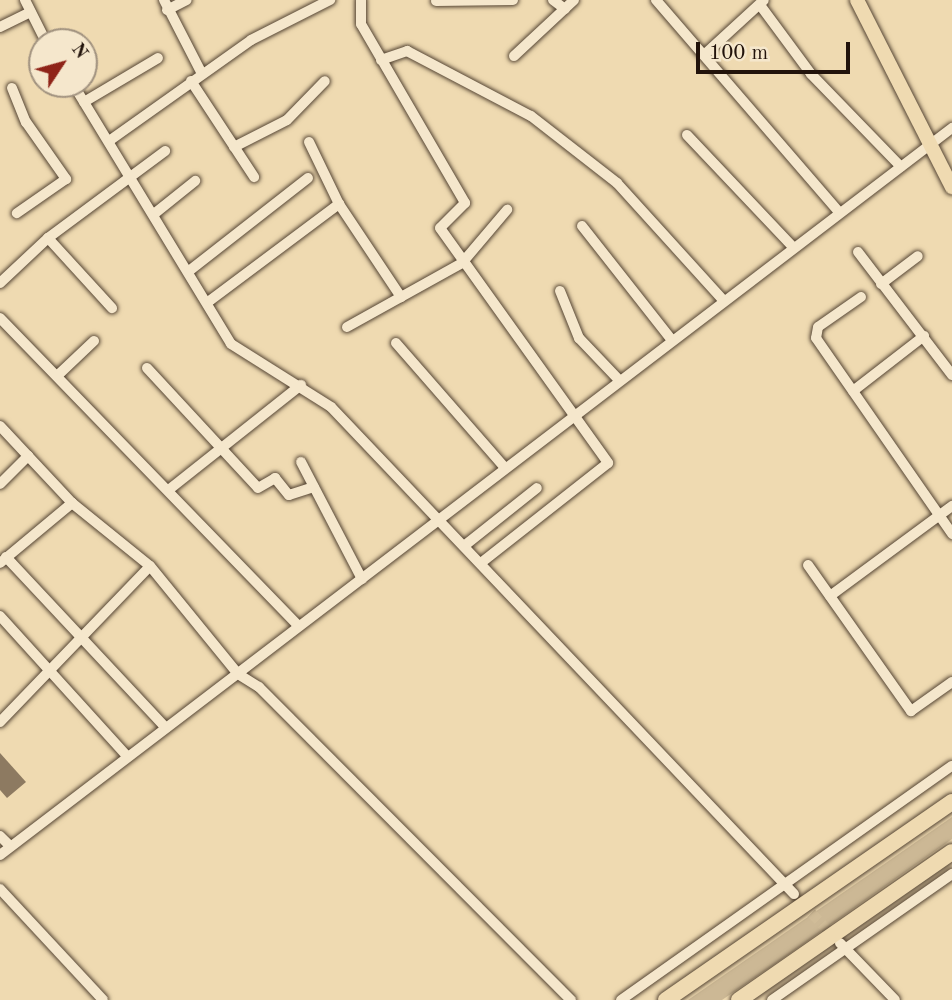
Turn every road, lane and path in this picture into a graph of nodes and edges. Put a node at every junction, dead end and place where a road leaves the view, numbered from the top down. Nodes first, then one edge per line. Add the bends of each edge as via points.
1 (25, 0) edge
2 (187, 0) edge
3 (330, 0) edge
4 (361, 0) edge
5 (513, 0) edge
6 (553, 0) edge
7 (574, 0) edge
8 (656, 0) edge
9 (857, 0) edge
10 (436, 1) edge
11 (762, 3) edge
12 (165, 5) edge
13 (565, 9) junction
14 (31, 12) junction
15 (0, 27) edge
16 (39, 28) edge
17 (704, 55) junction
18 (514, 56) dead end
19 (159, 58) dead end
20 (382, 61) junction
21 (202, 74) junction
22 (191, 81) junction
23 (325, 81) dead end
24 (12, 88) dead end
25 (82, 98) edge
26 (84, 102) junction
27 (952, 128) edge
28 (687, 135) dead end
29 (109, 141) junction
30 (309, 142) dead end
31 (930, 145) junction
32 (234, 147) junction
33 (165, 151) dead end
34 (901, 167) junction
35 (131, 177) junction
36 (254, 177) dead end
37 (308, 178) dead end
38 (195, 181) dead end
39 (952, 187) edge
40 (339, 204) junction
41 (507, 210) dead end
42 (839, 212) junction
43 (17, 213) dead end
44 (154, 214) junction
45 (582, 226) dead end
46 (48, 238) junction
47 (792, 246) junction
48 (858, 252) dead end
49 (918, 256) dead end
50 (462, 263) junction
51 (189, 271) junction
52 (0, 283) edge
53 (881, 284) junction
54 (560, 290) dead end
55 (401, 297) junction
56 (861, 297) dead end
57 (722, 299) junction
58 (208, 302) junction
59 (112, 308) dead end
60 (0, 318) edge
61 (347, 327) dead end
62 (923, 336) junction
63 (671, 339) junction
64 (94, 341) dead end
65 (396, 343) dead end
66 (147, 368) dead end
67 (952, 375) edge
68 (57, 376) junction
69 (618, 379) junction
70 (302, 386) junction
71 (853, 391) junction
72 (572, 414) junction
73 (0, 426) edge
74 (220, 447) junction
75 (28, 456) junction
76 (302, 462) dead end
77 (504, 467) junction
78 (0, 484) edge
79 (314, 487) junction
80 (171, 488) junction
81 (537, 488) dead end
82 (72, 503) junction
83 (952, 506) edge
84 (939, 516) junction
85 (438, 518) junction
86 (952, 534) edge
87 (464, 546) junction
88 (3, 560) edge
89 (481, 563) junction
90 (808, 565) dead end
91 (150, 566) junction
92 (362, 579) junction
93 (830, 596) junction
94 (0, 616) edge
95 (298, 626) junction
96 (79, 636) junction
97 (51, 669) junction
98 (238, 674) junction
99 (952, 682) edge
100 (0, 722) edge
101 (166, 728) junction
102 (128, 757) junction
103 (952, 766) edge
104 (952, 802) edge
105 (0, 836) edge
106 (10, 846) junction
107 (952, 852) edge
108 (0, 855) edge
109 (952, 874) edge
110 (0, 890) edge
111 (790, 890) junction
112 (842, 945) junction
113 (103, 1000) edge
114 (570, 1000) edge
115 (621, 1000) edge
116 (666, 1000) edge
117 (739, 1000) edge
118 (772, 1000) edge
119 (895, 1000) edge

1 - 14 street
2 - 12 street
3 - 21 street via 251,40
4 - 20 street via 361,24
5 - 10 street
6 - 13 street
7 - 13 street
8 - 17 street
9 - 31 main road
11 - 17 street
11 - 34 street via 811,74
12 - 21 street
13 - 18 street
14 - 15 street
14 - 16 street
17 - 42 street
19 - 26 street
20 - 50 street via 465,204 440,228
20 - 57 street via 407,51 531,116 617,183
21 - 22 street
22 - 29 street
22 - 32 street
23 - 32 street via 287,120
24 - 43 street via 26,122 66,179
25 - 26 street
26 - 29 street
27 - 31 street
28 - 47 street
29 - 35 street
30 - 40 street
31 - 34 street
31 - 39 main road
32 - 36 street
33 - 35 street
34 - 42 street
35 - 44 street
35 - 46 street
37 - 51 street
38 - 44 street
40 - 55 street
40 - 58 street
41 - 50 street
42 - 47 street
44 - 51 street
45 - 63 street
46 - 52 street
46 - 59 street
47 - 57 street
48 - 53 street
49 - 53 street
50 - 55 street
50 - 72 street
51 - 58 street
53 - 62 street
54 - 69 street via 579,338
55 - 61 street
56 - 71 street via 815,334
57 - 63 street
58 - 70 street via 231,344
60 - 68 street
62 - 67 street
62 - 71 street
63 - 69 street
64 - 68 street
65 - 77 street
66 - 74 street
68 - 80 street
69 - 72 street
70 - 74 street
70 - 85 street
71 - 84 street
72 - 77 street
72 - 89 street via 608,463
73 - 75 street
74 - 79 street via 258,488 275,478 289,495
74 - 80 street
75 - 78 street
75 - 82 street
76 - 79 street
77 - 85 street
79 - 92 street
80 - 95 street
81 - 87 street
82 - 88 street
82 - 91 street
83 - 84 street
84 - 86 street
84 - 93 street
85 - 87 street
85 - 92 street
87 - 89 street
88 - 96 street
89 - 111 street
90 - 93 street
91 - 96 street
91 - 98 street
92 - 95 street
93 - 99 street via 911,711
94 - 97 street
95 - 98 street
96 - 97 street
96 - 101 street
97 - 100 street
97 - 102 street
98 - 101 street
98 - 114 street via 259,687
101 - 102 street
102 - 106 street
103 - 111 street
104 - 116 highway
105 - 106 street
106 - 108 street
107 - 117 highway
109 - 112 street
110 - 113 street
111 - 115 street
112 - 118 street
112 - 119 street

